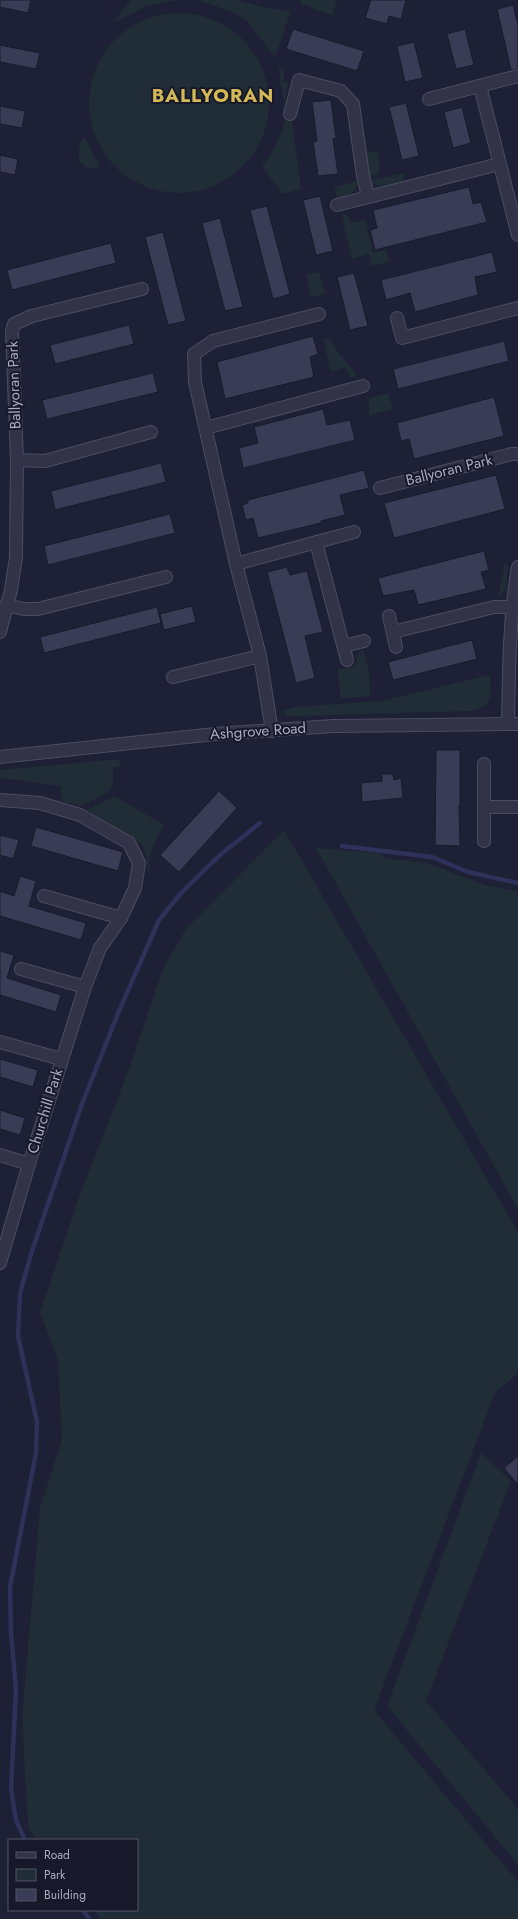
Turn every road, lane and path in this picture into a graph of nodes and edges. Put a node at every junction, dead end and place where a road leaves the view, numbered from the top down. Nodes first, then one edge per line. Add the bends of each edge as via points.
1 (518, 76) edge
2 (480, 86) junction
3 (428, 99) dead end
4 (290, 114) dead end
5 (499, 164) junction
6 (368, 196) junction
7 (337, 205) dead end
8 (516, 221) edge
9 (518, 235) edge
10 (142, 289) dead end
11 (518, 308) edge
12 (319, 314) dead end
13 (397, 318) dead end
14 (363, 386) dead end
15 (206, 428) junction
16 (151, 432) dead end
17 (518, 454) edge
18 (17, 460) junction
19 (380, 488) dead end
20 (354, 532) dead end
21 (316, 542) junction
22 (236, 564) junction
23 (518, 567) edge
24 (166, 577) dead end
25 (6, 605) junction
26 (512, 607) junction
27 (389, 616) dead end
28 (0, 632) edge
29 (392, 632) junction
30 (364, 641) dead end
31 (344, 646) junction
32 (396, 647) dead end
33 (514, 654) edge
34 (260, 656) junction
35 (347, 660) dead end
36 (173, 677) dead end
37 (513, 724) edge
38 (272, 731) junction
39 (0, 757) edge
40 (484, 764) dead end
41 (0, 800) edge
42 (484, 807) junction
43 (518, 807) edge
44 (484, 841) dead end
45 (44, 896) dead end
46 (121, 918) junction
47 (21, 969) dead end
48 (84, 987) junction
49 (0, 1042) edge
50 (61, 1059) junction
51 (0, 1155) edge
52 (29, 1164) junction
53 (4, 1238) edge
54 (0, 1263) edge

1 - 2 street
2 - 3 street
2 - 5 street
4 - 6 street via 299,80 340,91 353,104
5 - 6 street
5 - 8 street
6 - 7 street
8 - 9 street
10 - 18 street, Ballyoran Park via 32,316 14,324 12,332
11 - 13 street via 402,338
12 - 15 street via 213,341 194,354 195,382
14 - 15 street
15 - 22 street
16 - 18 street via 45,461
17 - 19 street, Ballyoran Park
18 - 25 street, Ballyoran Park via 16,557
20 - 21 street
21 - 22 street
21 - 31 street
22 - 34 street
23 - 26 street
24 - 25 street via 38,609
25 - 28 street, Ballyoran Park
26 - 29 street via 494,607
26 - 33 street
27 - 29 street
29 - 32 street
30 - 31 street
31 - 35 street
33 - 37 street
34 - 36 street
34 - 38 street
37 - 38 street, Ashgrove Road via 334,726
38 - 39 street, Ashgrove Road via 215,734
40 - 42 street
41 - 46 street, Churchill Park via 19,800 58,807 80,815 129,843 140,863 135,888
42 - 43 street
42 - 44 street
45 - 46 street
46 - 48 street, Churchill Park via 100,948
47 - 48 street
48 - 50 street, Churchill Park
49 - 50 street, Churchill Park
50 - 52 street, Churchill Park
51 - 52 street, Churchill Park
52 - 53 street, Churchill Park
53 - 54 street, Churchill Park

